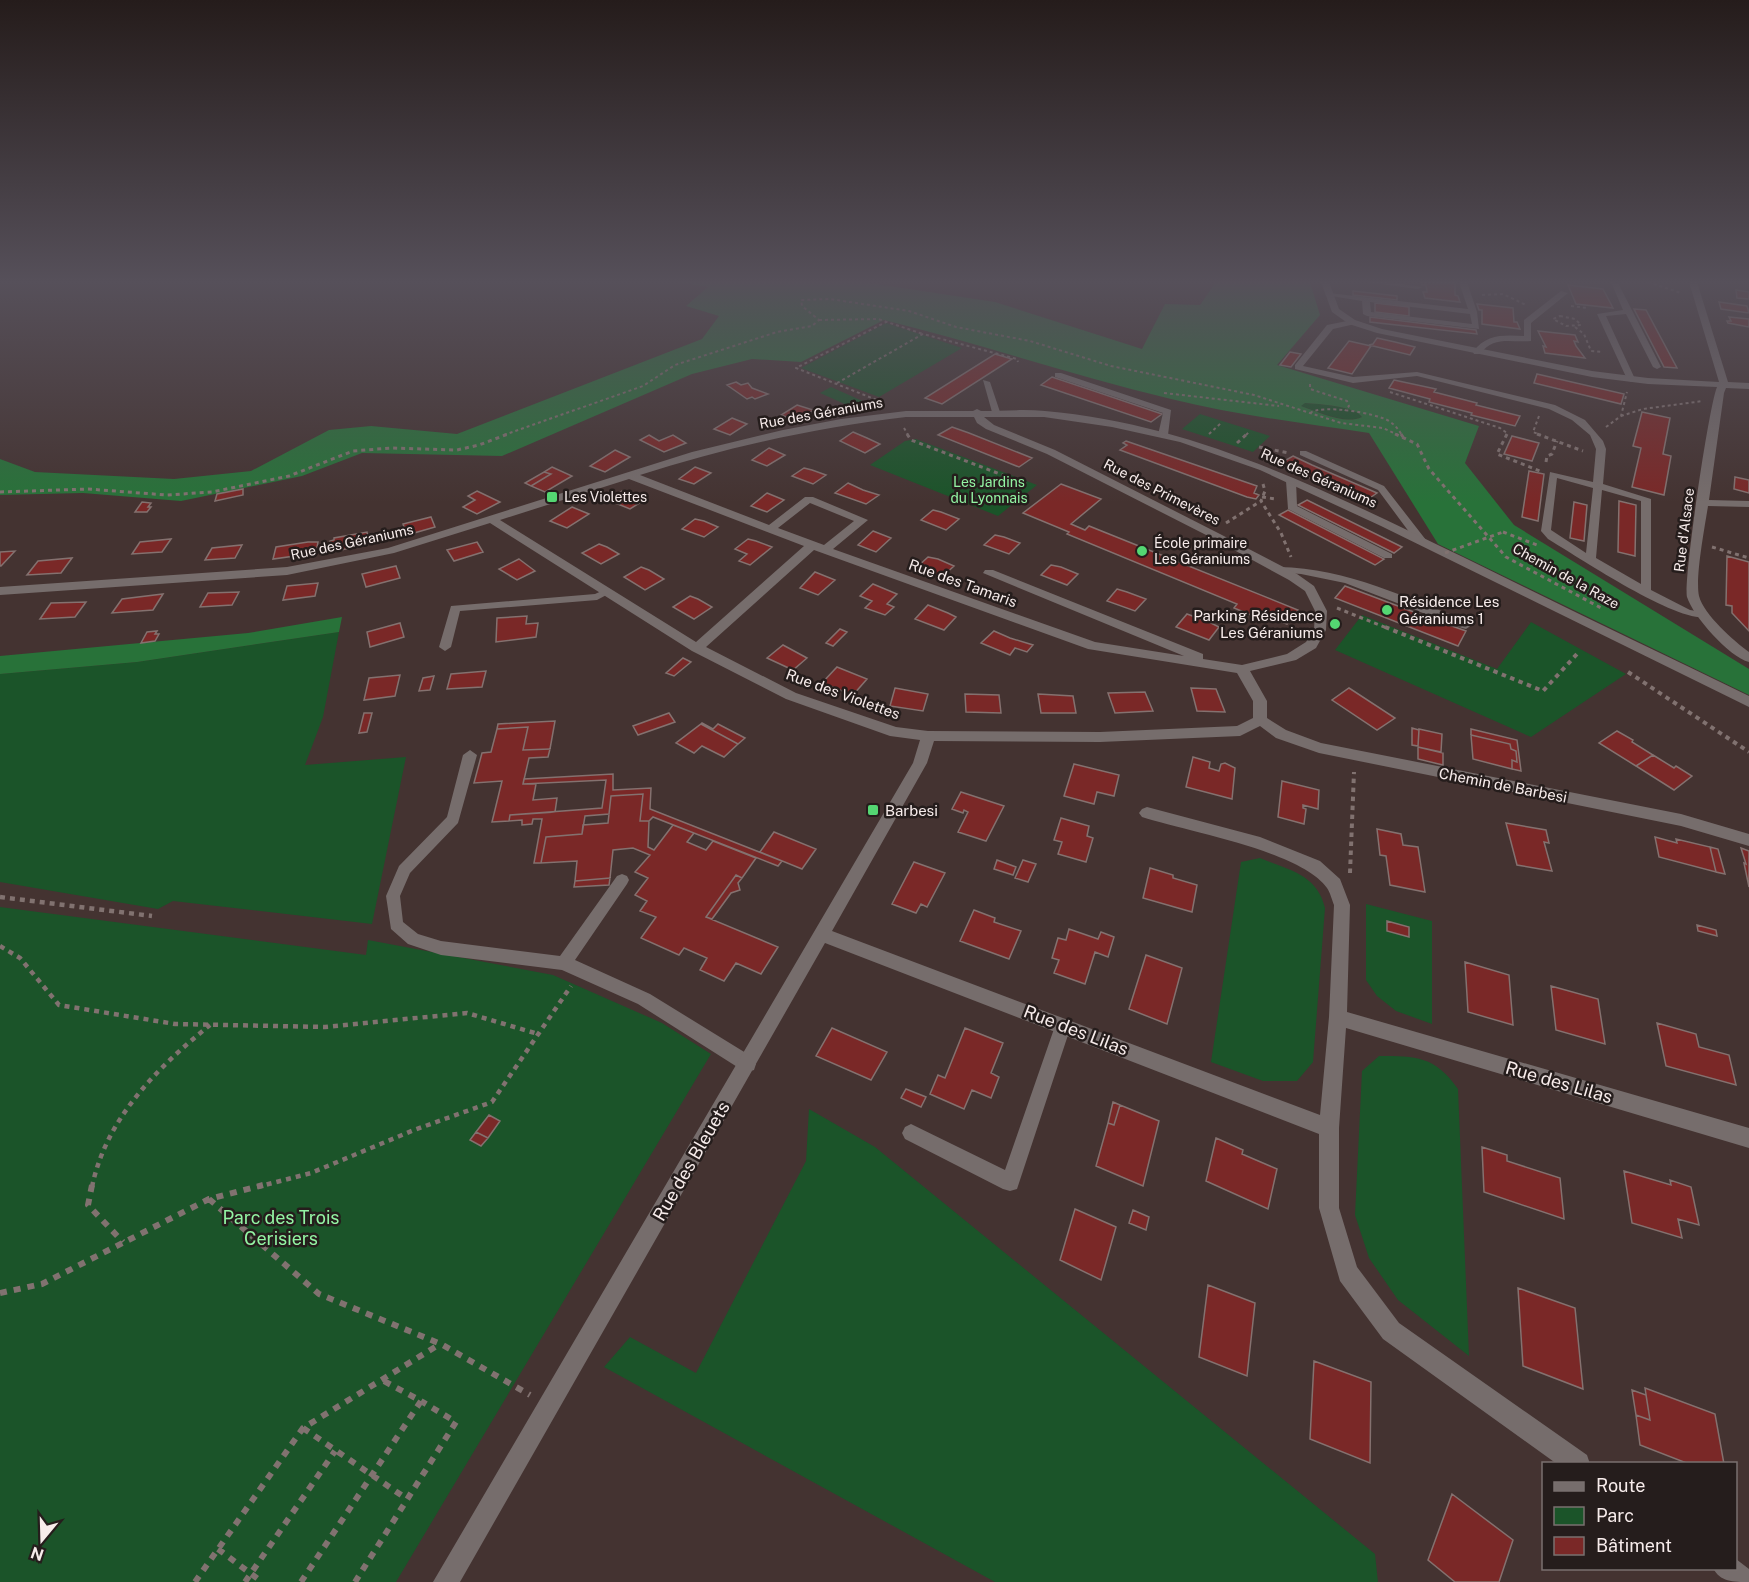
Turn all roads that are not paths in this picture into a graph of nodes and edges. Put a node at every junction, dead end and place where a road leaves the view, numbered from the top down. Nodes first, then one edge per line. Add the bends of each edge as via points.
1 (1307, 356) edge
2 (1498, 356) edge
3 (1621, 356) edge
4 (1651, 356) edge
5 (1716, 356) edge
6 (1657, 367) dead end
7 (1058, 375) dead end
8 (1631, 379) junction
9 (986, 382) dead end
10 (1722, 385) junction
11 (1749, 386) edge
12 (977, 412) junction
13 (996, 412) junction
14 (1163, 435) junction
15 (1303, 453) dead end
16 (629, 475) junction
17 (1291, 481) junction
18 (1596, 486) junction
19 (1703, 503) junction
20 (1749, 504) edge
21 (493, 520) junction
22 (770, 529) junction
23 (1422, 542) junction
24 (812, 545) junction
25 (825, 550) junction
26 (1389, 556) dead end
27 (1591, 560) junction
28 (1279, 570) junction
29 (989, 573) dead end
30 (0, 591) edge
31 (606, 592) junction
32 (1646, 592) junction
33 (1704, 615) junction
34 (1466, 625) dead end
35 (445, 646) dead end
36 (697, 648) junction
37 (1749, 658) edge
38 (1213, 664) junction
39 (1242, 669) junction
40 (1749, 702) edge
41 (1260, 720) junction
42 (928, 736) junction
43 (470, 755) dead end
44 (1147, 813) dead end
45 (1749, 840) edge
46 (622, 880) dead end
47 (821, 934) junction
48 (564, 963) junction
49 (1338, 1017) junction
50 (1064, 1026) junction
51 (748, 1064) junction
52 (1329, 1128) junction
53 (911, 1133) dead end
54 (1749, 1138) edge
55 (1575, 1462) edge
56 (1728, 1570) edge
57 (446, 1582) edge
58 (1746, 1582) edge

1 - 18 lane via 1298,367 1353,380 1417,374 1566,413 1599,439
2 - 8 street
3 - 8 lane
4 - 6 lane
5 - 10 street
7 - 14 lane via 1168,412
8 - 10 street
9 - 13 lane
10 - 11 street
10 - 19 street, Rue d'Alsace
12 - 13 street, Rue des Géraniums
12 - 16 street, Rue des Géraniums via 906,414 841,422 696,454
12 - 28 street, Rue des Primevères via 980,421 990,427 1051,452
13 - 14 street, Rue des Géraniums via 1044,414
14 - 17 street, Rue des Géraniums via 1264,468
15 - 23 lane via 1381,488
16 - 21 street, Rue des Géraniums
16 - 22 street, Rue des Tamaris
17 - 23 street, Rue des Géraniums
17 - 26 lane via 1292,507
18 - 27 lane
18 - 27 lane via 1553,474 1546,531
18 - 32 lane via 1646,500
19 - 20 street
19 - 33 street, Rue d'Alsace via 1693,596
21 - 30 street, Rue des Géraniums via 390,551 287,571
21 - 31 street, Rue des Violettes
22 - 24 street, Rue des Tamaris
22 - 25 street via 809,499 862,520
23 - 40 street, Rue des Géraniums
24 - 25 street, Rue des Tamaris
24 - 36 street
25 - 38 street, Rue des Tamaris via 1093,645
27 - 32 lane
28 - 34 lane via 1296,568 1342,579
28 - 39 street, Rue des Primevères via 1310,589 1321,611 1320,630 1311,645 1291,657
29 - 38 street
31 - 35 lane via 597,597 455,608
31 - 36 street, Rue des Violettes
32 - 33 lane via 1688,613
33 - 37 street, Rue d'Alsace via 1728,643
36 - 42 street, Rue des Violettes via 791,696 895,732
38 - 39 street, Rue des Tamaris
39 - 41 street via 1260,701
41 - 42 street, Rue des Violettes via 1228,731 1100,737
41 - 45 street, Chemin de Barbesi via 1281,734 1319,748 1681,820
42 - 47 street, Rue des Bleuets via 920,763
43 - 48 lane via 453,819 404,870 393,896 396,924 413,939 441,948
44 - 49 street via 1254,842 1314,866 1334,884 1342,904
46 - 48 lane
47 - 50 street, Rue des Lilas
47 - 51 street, Rue des Bleuets
48 - 51 lane via 644,999
49 - 52 street
49 - 54 street, Rue des Lilas
50 - 52 street, Rue des Lilas
50 - 53 lane via 1010,1182
51 - 57 street, Rue des Bleuets
52 - 55 street via 1329,1208 1348,1273 1391,1331
56 - 58 street

